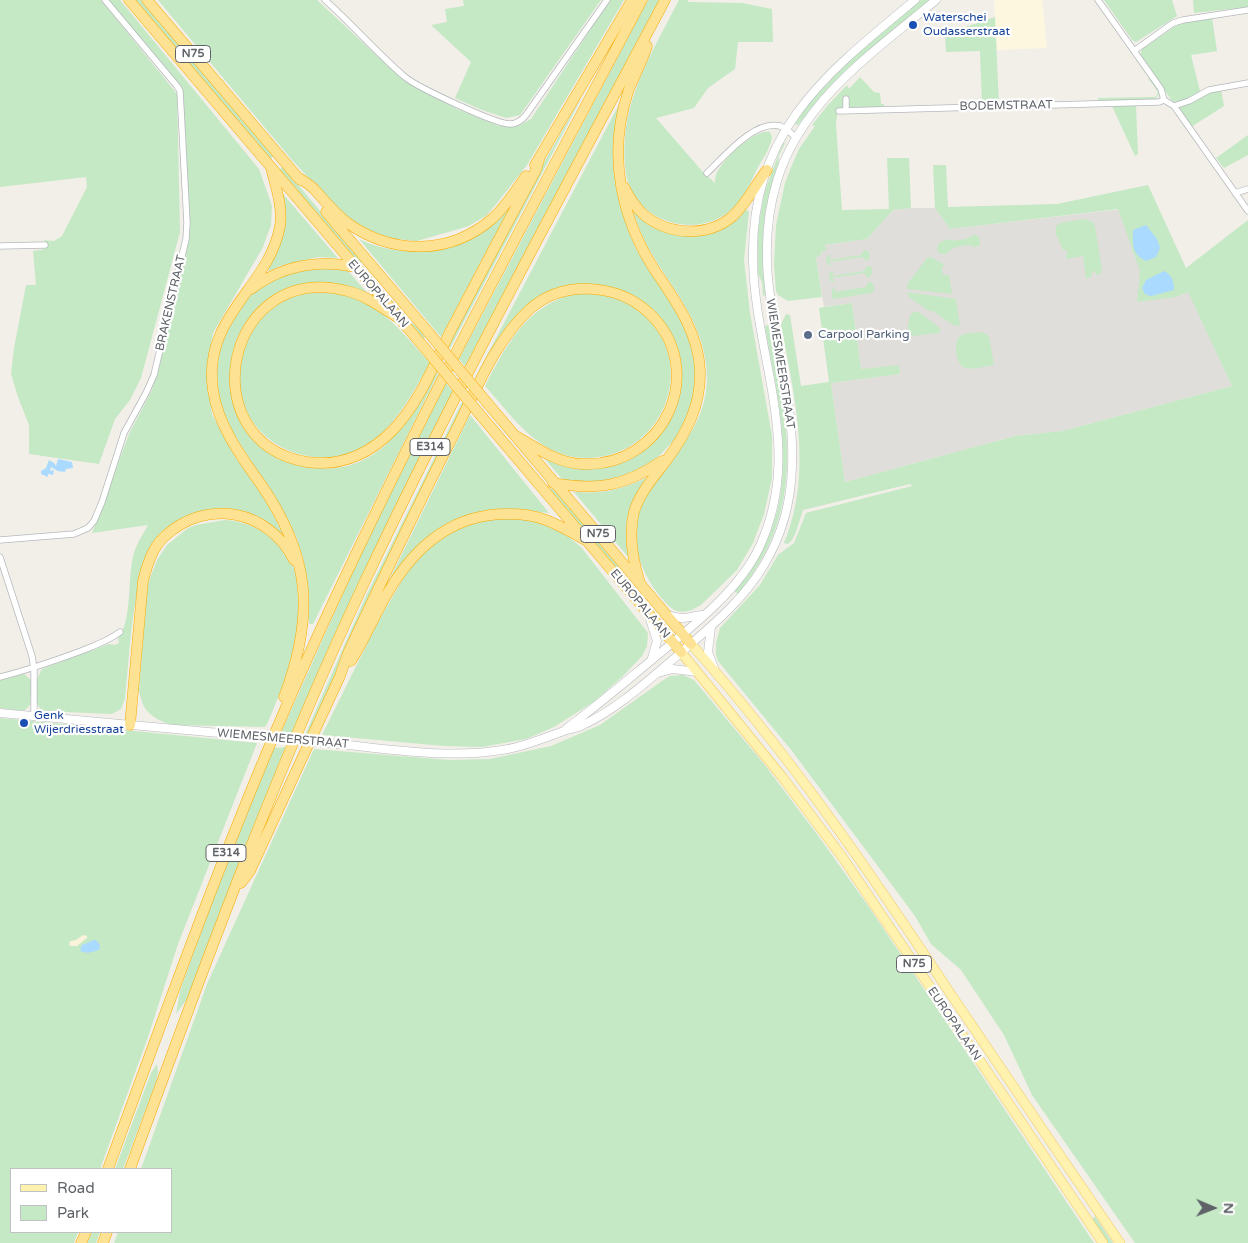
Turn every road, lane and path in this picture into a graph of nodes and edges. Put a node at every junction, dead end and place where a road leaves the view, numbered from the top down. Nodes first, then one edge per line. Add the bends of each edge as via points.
1 (105, 0) edge
2 (130, 0) edge
3 (148, 0) edge
4 (325, 0) edge
5 (607, 0) edge
6 (632, 0) edge
7 (642, 0) edge
8 (666, 0) edge
9 (915, 0) edge
10 (936, 0) edge
11 (1098, 0) edge
12 (660, 10) junction
13 (1246, 11) edge
14 (1134, 50) junction
15 (1248, 83) edge
16 (846, 100) dead end
17 (1164, 100) junction
18 (1174, 106) junction
19 (839, 111) dead end
20 (846, 111) junction
21 (786, 128) junction
22 (796, 138) junction
23 (539, 160) junction
24 (271, 167) junction
25 (767, 170) junction
26 (707, 173) dead end
27 (296, 176) junction
28 (621, 182) junction
29 (1248, 189) edge
30 (1235, 193) junction
31 (1248, 211) edge
32 (45, 244) dead end
33 (0, 246) edge
34 (354, 266) junction
35 (383, 280) junction
36 (245, 294) junction
37 (397, 316) junction
38 (516, 436) junction
39 (670, 456) junction
40 (526, 469) junction
41 (556, 484) junction
42 (0, 540) edge
43 (587, 541) junction
44 (0, 557) edge
45 (301, 574) junction
46 (640, 583) junction
47 (648, 614) junction
48 (667, 615) junction
49 (704, 615) junction
50 (710, 627) junction
51 (120, 632) dead end
52 (682, 634) junction
53 (672, 642) junction
54 (690, 644) junction
55 (681, 652) junction
56 (652, 660) junction
57 (34, 669) junction
58 (697, 672) junction
59 (656, 673) junction
60 (716, 673) junction
61 (340, 676) junction
62 (0, 677) edge
63 (0, 713) edge
64 (34, 716) junction
65 (130, 725) junction
66 (277, 727) junction
67 (563, 731) junction
68 (230, 898) junction
69 (108, 1168) edge
70 (130, 1168) edge
71 (1103, 1243) edge
72 (1120, 1243) edge

1 - 42 street, BRAKENSTRAAT via 180,91 186,239 154,375 124,433 94,521 88,528 74,534
2 - 24 highway, EUROPALAAN / N75
3 - 27 highway, EUROPALAAN / N75
4 - 5 street via 409,80 458,105 510,124 526,115
6 - 23 highway
7 - 66 highway, E314 via 402,457
8 - 12 highway, E314
9 - 21 main road, WIEMESMEERSTRAAT via 826,76
10 - 22 main road, WIEMESMEERSTRAAT via 850,72 818,106
11 - 14 street
12 - 28 highway via 622,114 618,156
12 - 68 highway, E314 via 479,351 364,583 288,753
13 - 14 street via 1178,22
14 - 17 street via 1161,89
15 - 18 street via 1209,90
16 - 20 street
17 - 18 street
17 - 20 street, BODEMSTRAAT
18 - 30 street
19 - 20 street, BODEMSTRAAT
21 - 22 street
21 - 25 main road, WIEMESMEERSTRAAT
21 - 26 street via 772,125 754,131
22 - 50 main road, WIEMESMEERSTRAAT via 785,160 772,202 766,247 771,311 790,421 791,488 781,530 763,567 739,600
23 - 27 highway via 485,224 451,241 422,247 388,243 360,231
23 - 37 highway via 422,389 393,430 373,448 355,458 336,463 300,460 271,447 245,420 234,384 238,348 254,318 273,302 294,291 326,287 356,293
24 - 34 highway, EUROPALAAN / N75
24 - 36 highway via 280,204 280,226 267,261
25 - 28 highway via 732,217 696,232 657,224 636,206
25 - 49 main road, WIEMESMEERSTRAAT via 755,215 753,263 758,313 778,426 779,479 771,517 748,568
27 - 35 highway, EUROPALAAN / N75
28 - 39 highway via 625,208 635,235 688,323 699,360 696,408
29 - 30 street
30 - 31 street
32 - 33 street
34 - 35 highway
34 - 36 highway via 319,263 290,268 270,276
34 - 37 highway, EUROPALAAN / N75
35 - 38 highway, EUROPALAAN / N75, bridge
36 - 45 highway via 229,316 216,343 212,373 214,397 230,437 289,532
37 - 40 highway, EUROPALAAN / N75, bridge
38 - 41 highway, EUROPALAAN / N75
38 - 61 highway via 561,461 580,464 623,458 641,448 667,417 676,373 672,350 663,329 649,312 610,291 590,288 569,290 532,308 514,326 494,355 435,470
39 - 41 highway via 646,472 612,485
39 - 46 highway via 641,496 634,512 632,541
40 - 41 highway
40 - 43 highway, EUROPALAAN / N75
41 - 46 highway, EUROPALAAN / N75
43 - 47 highway, EUROPALAAN / N75
43 - 61 highway via 531,515 482,516 449,528 416,552
44 - 57 street
45 - 65 highway via 280,538 264,525 242,516 206,515 187,521 163,537 148,563 143,581
45 - 66 highway via 301,640
46 - 48 highway, EUROPALAAN / N75
47 - 53 highway, EUROPALAAN / N75
47 - 56 main road via 657,641
48 - 49 main road via 683,618
48 - 52 highway, EUROPALAAN / N75
49 - 52 main road, WIEMESMEERSTRAAT
50 - 54 main road, WIEMESMEERSTRAAT
50 - 60 main road via 708,652
51 - 57 street via 113,640
52 - 53 main road, WIEMESMEERSTRAAT
52 - 54 highway, EUROPALAAN / N75
53 - 55 highway, EUROPALAAN / N75
53 - 56 main road, WIEMESMEERSTRAAT
54 - 55 main road, WIEMESMEERSTRAAT
54 - 60 main road, EUROPALAAN / N75
55 - 58 main road, EUROPALAAN / N75
55 - 59 main road, WIEMESMEERSTRAAT
56 - 67 main road, WIEMESMEERSTRAAT
57 - 62 street
57 - 64 street
58 - 59 main road via 673,669
58 - 71 main road, EUROPALAAN / N75 via 843,858
59 - 67 main road, WIEMESMEERSTRAAT via 609,711 580,727
60 - 72 main road, EUROPALAAN / N75 via 861,862
61 - 68 highway via 250,871
63 - 64 main road, WIEMESMEERSTRAAT
64 - 65 main road, WIEMESMEERSTRAAT
65 - 67 main road, WIEMESMEERSTRAAT, bridge via 421,752 477,753 522,746
66 - 69 highway, E314 via 210,891
68 - 70 highway, E314

